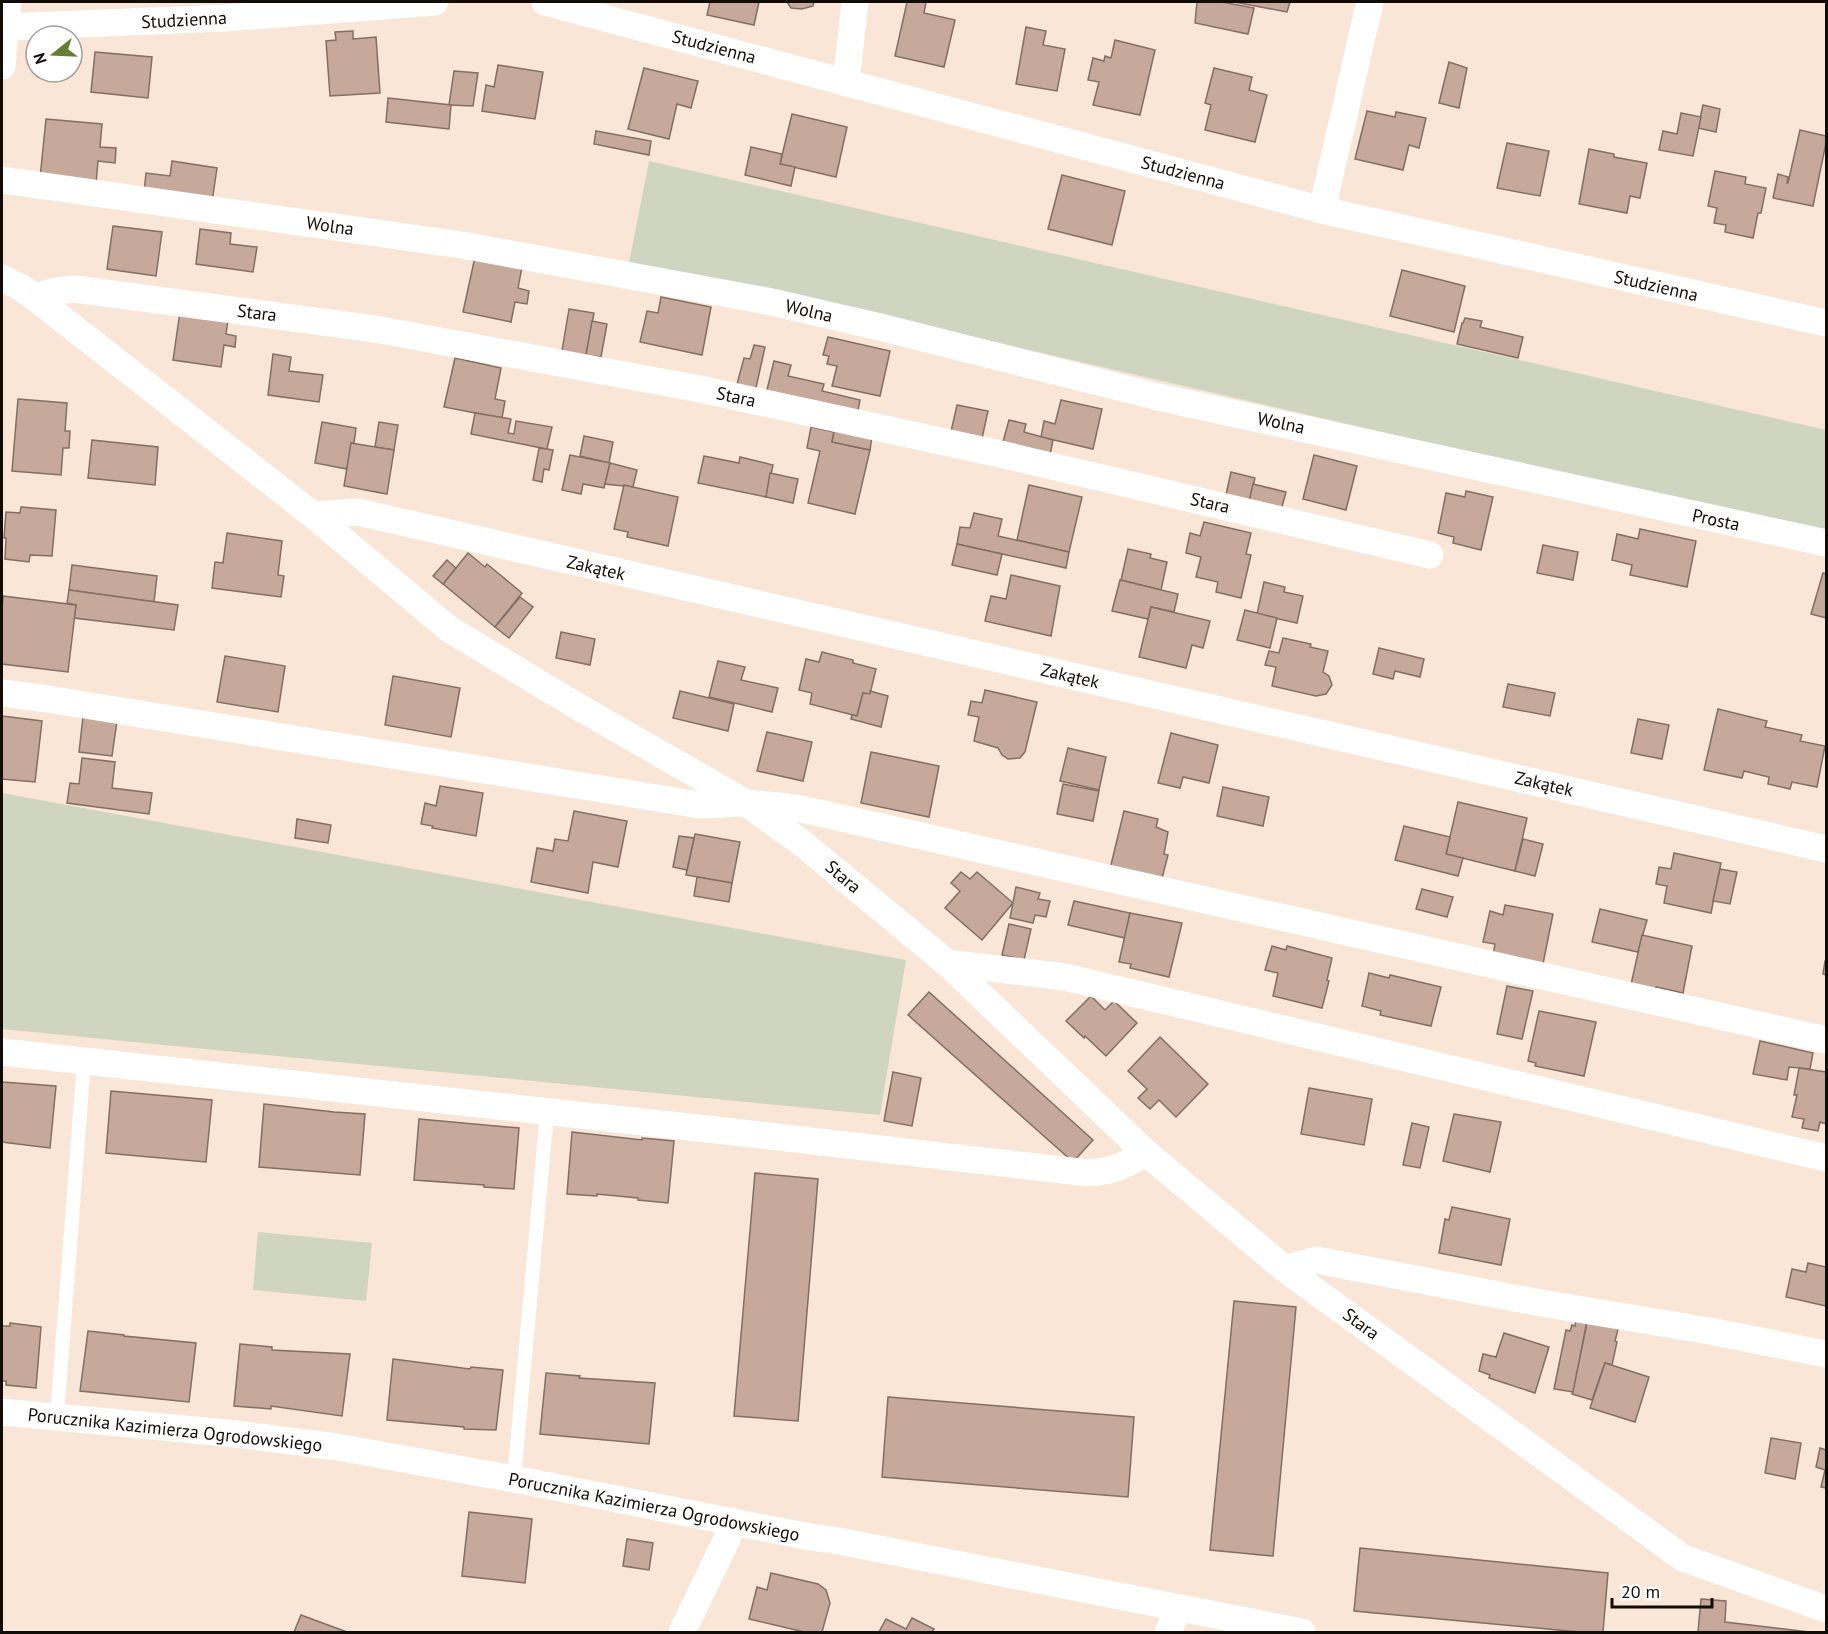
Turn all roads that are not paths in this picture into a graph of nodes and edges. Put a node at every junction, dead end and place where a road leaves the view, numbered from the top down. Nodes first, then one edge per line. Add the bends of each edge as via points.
1 (435, 2) edge
2 (546, 2) edge
3 (855, 2) edge
4 (1370, 2) edge
5 (7, 14) edge
6 (2, 66) edge
7 (846, 83) junction
8 (2, 180) edge
9 (1323, 210) junction
10 (2, 278) edge
11 (34, 297) junction
12 (1827, 323) edge
13 (1605, 496) joint
14 (313, 515) junction
15 (1827, 543) edge
16 (1430, 555) dead end
17 (2, 693) edge
18 (746, 803) junction
19 (1827, 849) edge
20 (947, 963) junction
21 (1827, 1040) edge
22 (2, 1052) edge
23 (84, 1061) junction
24 (547, 1112) junction
25 (1146, 1152) junction
26 (1827, 1158) edge
27 (1285, 1269) junction
28 (1827, 1354) edge
29 (2, 1412) edge
30 (57, 1416) junction
31 (514, 1479) junction
32 (732, 1521) junction
33 (1827, 1609) edge
34 (1173, 1621) edge
35 (682, 1632) edge
36 (1302, 1632) edge

1 - 5 street, Studzienna via 226,18
2 - 7 street, Studzienna
3 - 7 street
4 - 9 street
5 - 6 street
7 - 9 street, Studzienna
8 - 13 street, Wolna via 462,245 767,301 1158,397
9 - 12 street, Studzienna
10 - 11 street, Stara
11 - 14 street, Stara
11 - 16 street, Stara via 75,289 375,329 700,389 1000,454
13 - 15 street, Prosta
14 - 18 street, Stara via 448,628
14 - 19 street, Zakątek via 358,512
17 - 18 street via 700,806
18 - 20 street, Stara via 802,843
18 - 21 street via 808,811
20 - 25 street, Stara
20 - 26 street via 1065,977
22 - 23 street
23 - 24 street
23 - 30 lane
24 - 25 street via 1088,1173 1111,1172
24 - 31 lane
25 - 27 street, Stara
27 - 28 street via 1316,1260
27 - 33 street, Stara via 1683,1558
29 - 30 street, Porucznika Kazimierza Ogrodowskiego
30 - 31 street, Porucznika Kazimierza Ogrodowskiego via 326,1445
31 - 32 street, Porucznika Kazimierza Ogrodowskiego
32 - 34 street, Porucznika Kazimierza Ogrodowskiego via 839,1541
32 - 35 street
34 - 36 street, Porucznika Kazimierza Ogrodowskiego

